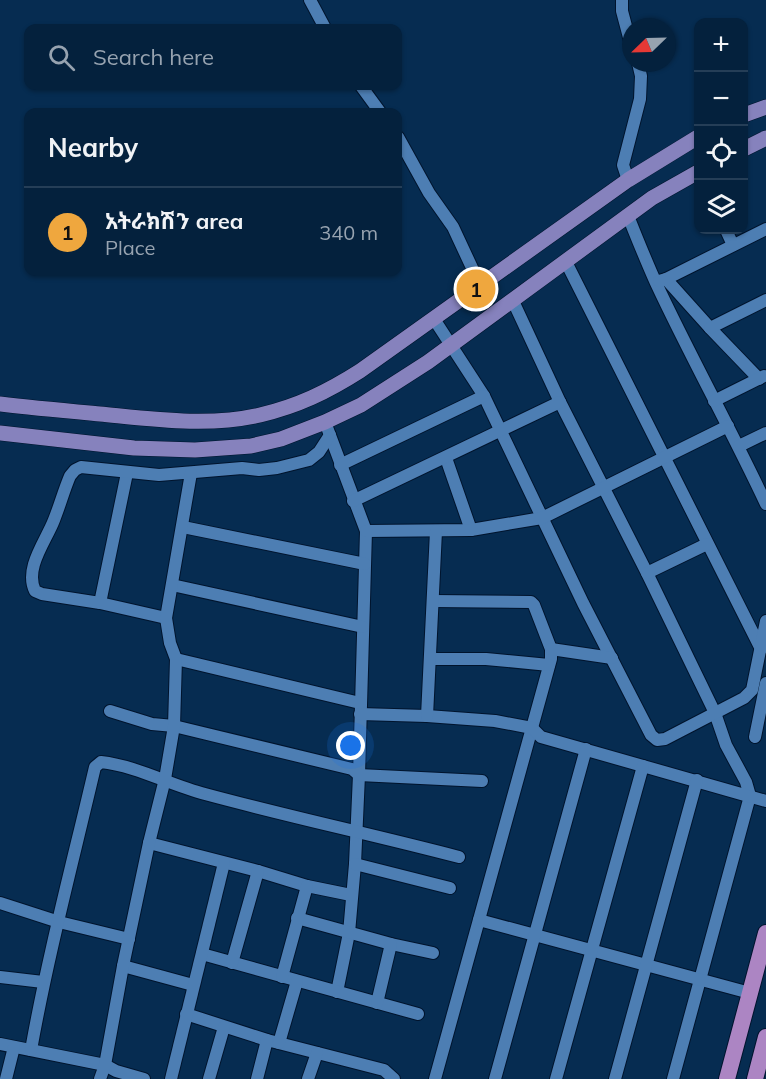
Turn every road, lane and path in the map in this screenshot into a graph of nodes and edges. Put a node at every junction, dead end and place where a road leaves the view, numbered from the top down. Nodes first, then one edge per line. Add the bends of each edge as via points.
1 (310, 0) edge
2 (622, 0) edge
3 (624, 18) edge
4 (323, 24) edge
5 (640, 72) edge
6 (365, 90) edge
7 (766, 107) edge
8 (377, 108) edge
9 (748, 114) edge
10 (766, 138) edge
11 (694, 140) edge
12 (402, 144) edge
13 (748, 146) edge
14 (694, 175) edge
15 (628, 180) junction
16 (628, 216) junction
17 (766, 230) edge
18 (728, 234) edge
19 (733, 245) junction
20 (566, 262) junction
21 (661, 280) junction
22 (480, 285) junction
23 (766, 300) edge
24 (513, 301) junction
25 (434, 320) junction
26 (710, 328) junction
27 (450, 346) junction
28 (763, 377) edge
29 (484, 396) junction
30 (714, 401) junction
31 (560, 402) junction
32 (0, 404) edge
33 (728, 426) junction
34 (328, 429) junction
35 (502, 431) junction
36 (0, 433) edge
37 (766, 433) edge
38 (739, 446) junction
39 (446, 458) junction
40 (664, 458) junction
41 (340, 465) junction
42 (127, 473) junction
43 (190, 473) junction
44 (603, 487) junction
45 (353, 501) junction
46 (766, 504) edge
47 (542, 518) junction
48 (183, 527) junction
49 (471, 530) junction
50 (366, 531) junction
51 (436, 531) junction
52 (707, 544) junction
53 (365, 564) junction
54 (647, 573) junction
55 (172, 585) junction
56 (433, 601) junction
57 (100, 603) junction
58 (166, 618) junction
59 (766, 621) edge
60 (363, 627) junction
61 (551, 649) junction
62 (763, 650) edge
63 (612, 658) junction
64 (430, 659) junction
65 (176, 660) junction
66 (549, 665) junction
67 (766, 683) edge
68 (360, 709) junction
69 (110, 711) dead end
70 (715, 713) junction
71 (427, 716) junction
72 (174, 726) junction
73 (532, 728) junction
74 (755, 737) dead end
75 (586, 749) junction
76 (643, 766) junction
77 (359, 775) junction
78 (165, 779) junction
79 (698, 780) junction
80 (482, 781) dead end
81 (750, 796) junction
82 (766, 801) edge
83 (357, 830) junction
84 (149, 843) junction
85 (459, 856) dead end
86 (224, 863) junction
87 (355, 864) junction
88 (258, 871) junction
89 (307, 886) junction
90 (450, 888) dead end
91 (351, 895) junction
92 (0, 903) edge
93 (297, 918) junction
94 (479, 921) junction
95 (59, 922) junction
96 (349, 933) junction
97 (766, 933) edge
98 (534, 936) junction
99 (129, 939) junction
100 (391, 944) junction
101 (591, 952) junction
102 (433, 953) dead end
103 (202, 954) junction
104 (232, 963) junction
105 (123, 966) junction
106 (646, 966) junction
107 (0, 977) edge
108 (282, 977) junction
109 (297, 981) junction
110 (700, 981) junction
111 (43, 982) junction
112 (193, 985) junction
113 (337, 992) junction
114 (750, 993) junction
115 (377, 1003) junction
116 (186, 1014) junction
117 (418, 1014) dead end
118 (224, 1027) junction
119 (766, 1037) edge
120 (273, 1041) junction
121 (0, 1044) edge
122 (14, 1047) junction
123 (31, 1050) junction
124 (317, 1053) junction
125 (105, 1065) junction
126 (6, 1079) edge
127 (100, 1079) edge
128 (144, 1079) edge
129 (171, 1079) edge
130 (209, 1079) edge
131 (258, 1079) edge
132 (308, 1079) edge
133 (394, 1079) edge
134 (435, 1079) edge
135 (495, 1079) edge
136 (556, 1079) edge
137 (615, 1079) edge
138 (673, 1079) edge
139 (727, 1079) edge
140 (755, 1079) edge

1 - 4 street
2 - 3 street
5 - 15 street via 640,99 623,165
6 - 8 street
7 - 9 main road
10 - 13 main road
11 - 15 main road
12 - 22 street via 453,227
14 - 16 main road
15 - 22 main road
16 - 20 main road
16 - 21 street
17 - 19 street
18 - 19 street
19 - 21 street
20 - 24 main road
20 - 40 street
21 - 26 street
21 - 30 street
22 - 25 main road
23 - 26 street
24 - 27 main road
24 - 31 street
25 - 27 street
25 - 32 main road via 328,391 259,415 155,419
26 - 28 street
27 - 29 street
27 - 34 main road
28 - 30 street
29 - 35 street
29 - 41 street
30 - 33 street
31 - 35 street
31 - 44 street
33 - 38 street
33 - 40 street
34 - 36 main road via 251,446 195,450 113,446
34 - 41 street
34 - 43 street via 319,452 309,460 277,468
35 - 39 street
35 - 47 street
37 - 38 street
38 - 46 street
39 - 45 street
39 - 49 street
40 - 44 street
40 - 52 street
41 - 45 street
42 - 43 street
42 - 57 street
42 - 57 street via 81,467 75,470 32,572 34,591
43 - 48 street
44 - 47 street
44 - 54 street
45 - 50 street
47 - 49 street
47 - 63 street
48 - 53 street
48 - 55 street
49 - 51 street
50 - 51 street
50 - 53 street
51 - 56 street
52 - 54 street
52 - 62 street
53 - 60 street
54 - 70 street
55 - 58 street
55 - 60 street
56 - 61 street via 531,602
56 - 64 street
57 - 58 street
58 - 65 street
59 - 62 street
60 - 68 street
61 - 63 street
61 - 66 street
62 - 70 street via 752,690
63 - 70 street via 657,740
64 - 66 street
64 - 71 street
65 - 68 street
65 - 72 street
66 - 73 street
67 - 74 street
68 - 71 street
68 - 77 street
69 - 72 street via 152,724
70 - 81 street
71 - 73 street
72 - 77 street via 352,769
72 - 78 street
73 - 75 street via 542,736
73 - 94 street
75 - 76 street
75 - 98 street
76 - 79 street
76 - 101 street
77 - 80 street
77 - 83 street
78 - 83 street via 206,795
78 - 84 street
78 - 95 street via 108,763 101,762 95,767
79 - 81 street
79 - 106 street
81 - 82 street
81 - 110 street
83 - 85 street
83 - 87 street
84 - 86 street
84 - 99 street
86 - 88 street
86 - 103 street
87 - 90 street
87 - 91 street
88 - 89 street
88 - 104 street
89 - 91 street
89 - 93 street
91 - 96 street
92 - 95 street
93 - 96 street
93 - 108 street
94 - 98 street
94 - 134 street
95 - 99 street
95 - 111 street
96 - 100 street
96 - 113 street
97 - 114 highway
98 - 101 street
98 - 135 street
99 - 105 street
100 - 102 street
100 - 115 street
101 - 106 street
101 - 136 street
103 - 104 street
103 - 112 street
104 - 108 street
105 - 112 street
105 - 125 street
106 - 110 street
106 - 137 street
107 - 111 street
108 - 109 street
109 - 113 street
109 - 120 street
110 - 114 street
110 - 138 street
111 - 123 street
112 - 116 street
113 - 115 street
114 - 139 highway
115 - 117 street
116 - 118 street
116 - 129 street
118 - 120 street
118 - 130 street
119 - 140 highway
120 - 124 street
120 - 131 street
121 - 122 street
122 - 123 street
122 - 126 street
123 - 125 street
124 - 132 street
124 - 133 street via 384,1070
125 - 127 street
125 - 128 street

